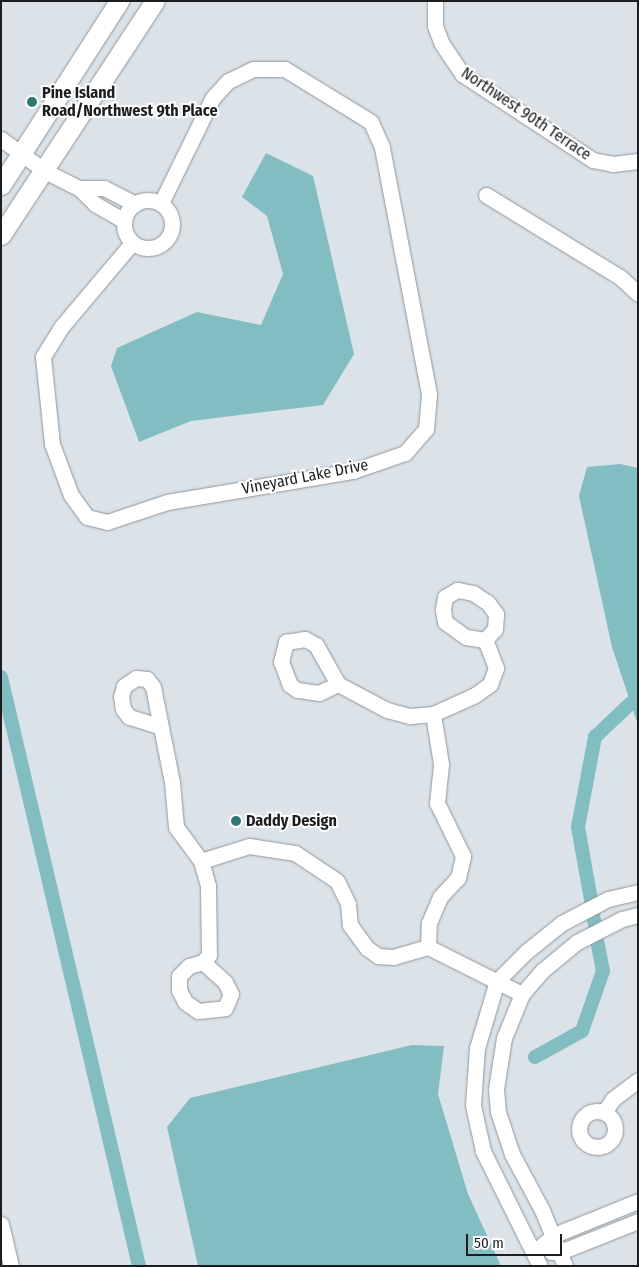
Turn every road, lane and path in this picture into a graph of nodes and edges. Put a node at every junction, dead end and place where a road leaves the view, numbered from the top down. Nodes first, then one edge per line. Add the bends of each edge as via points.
1 (119, 1) edge
2 (155, 1) edge
3 (435, 1) edge
4 (1, 139) edge
5 (21, 155) junction
6 (638, 161) edge
7 (45, 171) junction
8 (1, 184) edge
9 (79, 188) junction
10 (486, 195) dead end
11 (161, 203) junction
12 (135, 204) junction
13 (124, 221) junction
14 (1, 235) edge
15 (132, 242) junction
16 (638, 294) edge
17 (485, 640) dead end
18 (338, 684) dead end
19 (433, 714) junction
20 (159, 726) dead end
21 (201, 861) junction
22 (638, 892) edge
23 (638, 915) edge
24 (428, 947) junction
25 (203, 962) dead end
26 (497, 981) junction
27 (522, 994) junction
28 (638, 1080) edge
29 (604, 1112) dead end
30 (638, 1201) edge
31 (638, 1221) edge
32 (1, 1224) edge
33 (554, 1235) junction
34 (537, 1259) edge
35 (563, 1259) edge
36 (11, 1266) edge

1 - 5 main road
2 - 7 main road
3 - 6 street, Northwest 90th Terrace via 435,26 442,44 462,74 593,160 613,164
4 - 5 street
5 - 7 street
5 - 8 main road
7 - 9 street
7 - 14 main road
9 - 12 street via 104,188
9 - 13 street via 95,204
10 - 16 street via 620,277
11 - 12 street via 146,200
11 - 15 street via 171,216 172,232 168,239 147,249
11 - 15 street, Vineyard Lake Drive via 212,99 228,81 253,69 285,69 371,122 382,147 429,394 426,429 405,453 353,471 167,502 107,522 87,517 70,495 52,444 43,357 62,326
12 - 13 street
13 - 15 street via 127,236
17 - 19 street via 496,668 490,684 476,695
18 - 19 street via 387,710 410,716
19 - 24 street via 441,764 437,804 463,856 458,878 440,897 429,922
20 - 21 street via 172,782 176,827
21 - 24 street via 249,846 295,853 338,881 348,904 350,925 367,948 378,956 393,957
21 - 25 street via 208,886 209,955
22 - 26 street via 608,899 562,923 526,951
23 - 27 street via 622,919 577,942 543,970
24 - 26 street
26 - 27 street
26 - 34 street via 477,1048 473,1105 483,1150
27 - 33 street via 504,1038 496,1089 498,1112 512,1154
28 - 29 street via 613,1099
30 - 33 street
31 - 35 street
32 - 36 street
33 - 34 street
33 - 35 street
34 - 35 street

